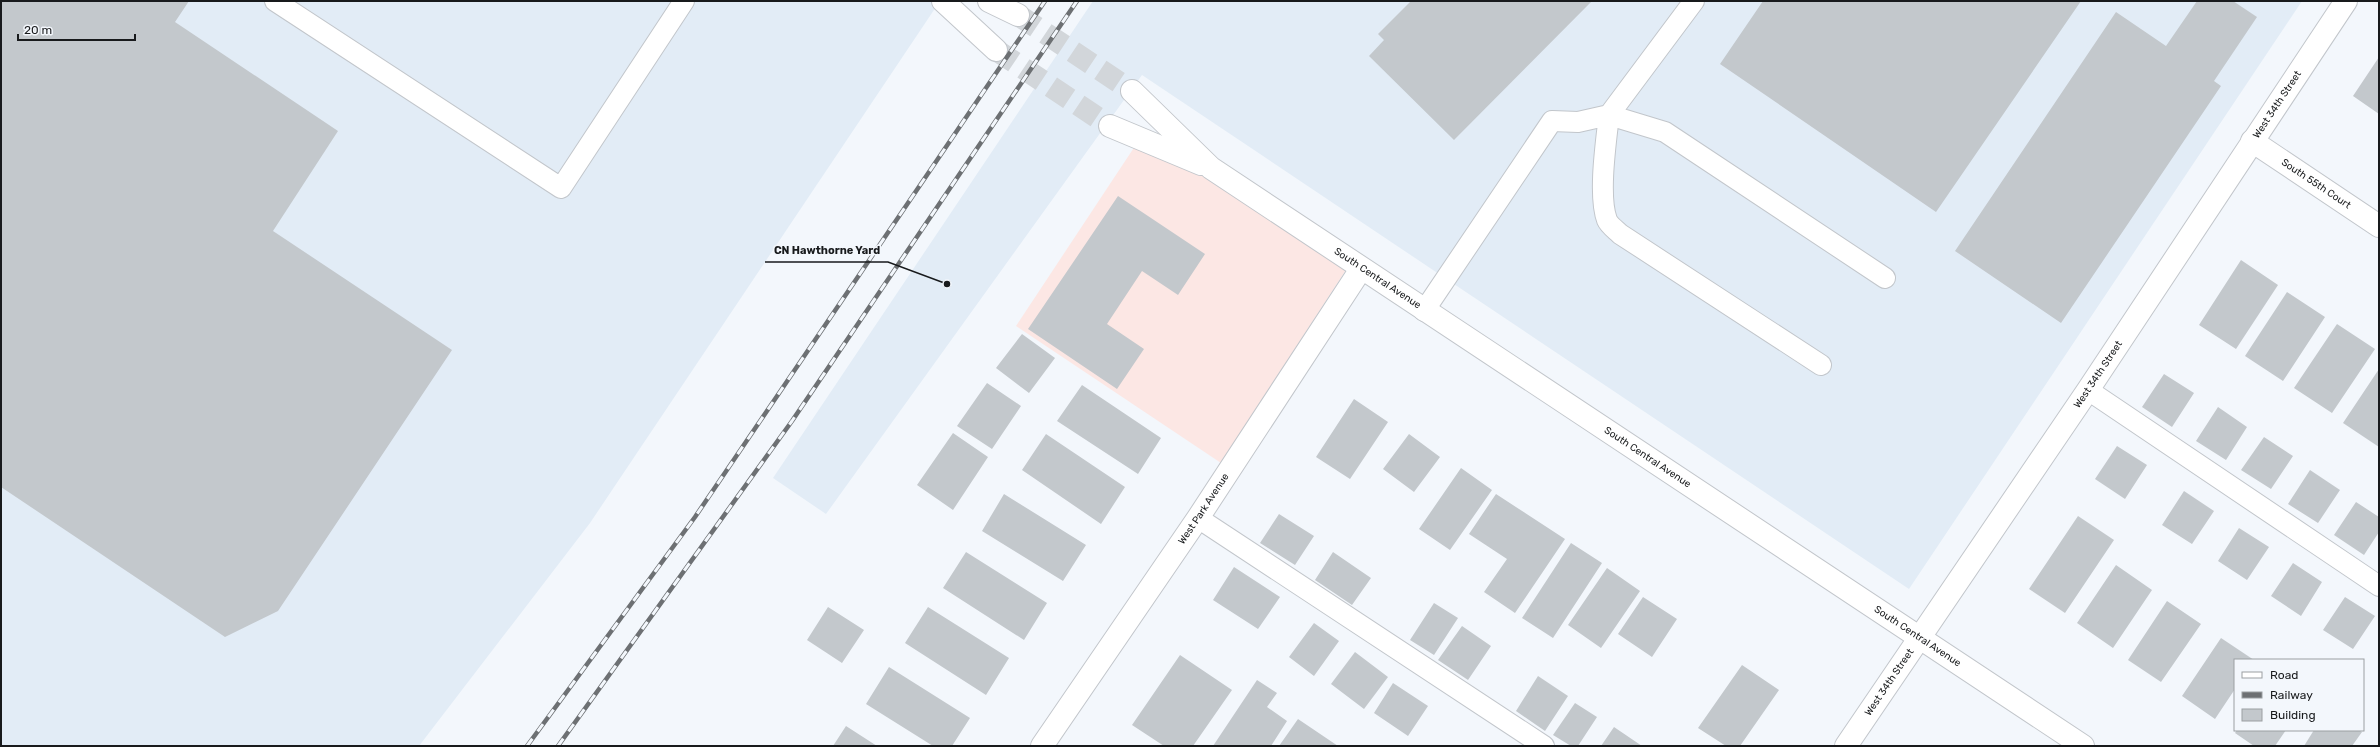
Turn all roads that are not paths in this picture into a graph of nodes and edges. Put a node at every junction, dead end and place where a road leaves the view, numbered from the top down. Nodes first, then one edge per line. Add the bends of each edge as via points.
1 (275, 1) edge
2 (684, 1) edge
3 (944, 1) edge
4 (989, 1) edge
5 (1694, 1) edge
6 (2346, 1) edge
7 (1018, 15) tunnel mouth
8 (996, 50) tunnel mouth
9 (1132, 91) tunnel mouth
10 (1609, 115) junction
11 (1110, 126) tunnel mouth
12 (2252, 141) junction
13 (1211, 168) junction
14 (2379, 226) edge
15 (1361, 269) junction
16 (1885, 278) dead end
17 (1424, 310) junction
18 (1821, 365) dead end
19 (2088, 390) junction
20 (1198, 518) junction
21 (2379, 586) edge
22 (1920, 636) junction
23 (1042, 746) edge
24 (1544, 746) edge
25 (1846, 746) edge
26 (2083, 746) edge

1 - 2 lane via 561,188
3 - 8 street
4 - 7 street
5 - 10 lane
6 - 12 street, West 34th Street
9 - 13 street, South Central Avenue
10 - 16 lane via 1665,132
10 - 17 lane via 1578,122 1552,121
10 - 18 lane via 1604,182 1607,221 1620,234
11 - 13 street, South Central Avenue
12 - 14 street, South 55th Court
12 - 19 street, West 34th Street
13 - 15 street, South Central Avenue
15 - 17 street, South Central Avenue
15 - 20 street, West Park Avenue
17 - 22 street, South Central Avenue
19 - 21 lane
19 - 22 street, West 34th Street
20 - 23 street, West Park Avenue
20 - 24 lane
22 - 25 street, West 34th Street
22 - 26 street, South Central Avenue

